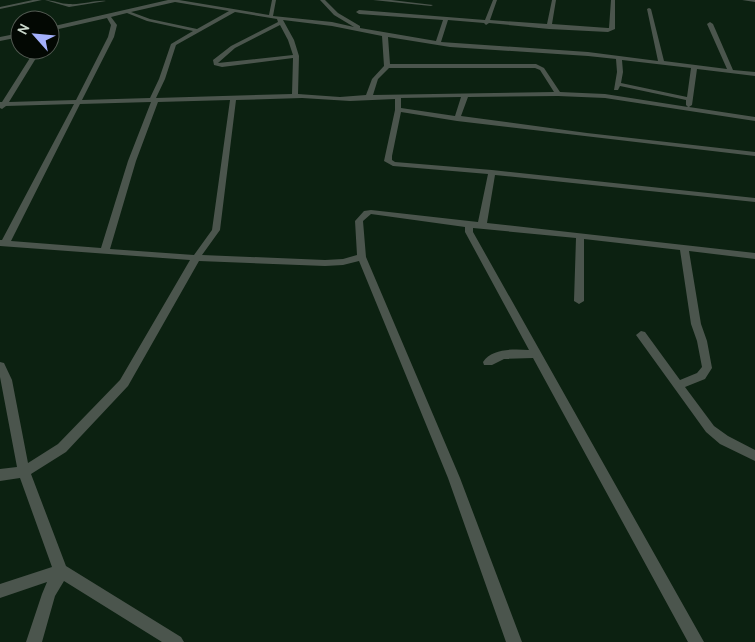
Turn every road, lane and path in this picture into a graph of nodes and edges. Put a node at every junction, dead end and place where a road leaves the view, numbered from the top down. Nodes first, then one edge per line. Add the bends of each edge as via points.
1 (40, 0) edge
2 (47, 0) edge
3 (172, 0) edge
4 (274, 0) edge
5 (322, 0) edge
6 (375, 0) edge
7 (494, 0) edge
8 (554, 0) edge
9 (613, 0) edge
10 (744, 0) edge
11 (104, 1) dead end
12 (755, 1) edge
13 (432, 3) edge
14 (0, 8) edge
15 (648, 9) dead end
16 (233, 10) junction
17 (130, 12) junction
18 (359, 12) dead end
19 (271, 15) junction
20 (109, 16) junction
21 (424, 17) junction
22 (446, 19) junction
23 (280, 20) junction
24 (486, 23) junction
25 (710, 24) dead end
26 (60, 27) edge
27 (549, 27) junction
28 (360, 29) junction
29 (198, 31) junction
30 (384, 36) junction
31 (438, 43) junction
32 (450, 45) junction
33 (453, 52) dead end
34 (296, 56) junction
35 (619, 58) junction
36 (31, 60) edge
37 (661, 62) junction
38 (387, 66) junction
39 (694, 66) junction
40 (730, 70) junction
41 (755, 74) edge
42 (618, 84) junction
43 (558, 94) junction
44 (295, 96) junction
45 (465, 96) junction
46 (605, 96) junction
47 (369, 97) junction
48 (398, 97) junction
49 (689, 98) junction
50 (233, 99) junction
51 (155, 101) junction
52 (79, 102) junction
53 (3, 103) edge
54 (0, 110) edge
55 (398, 110) junction
56 (688, 110) junction
57 (457, 119) junction
58 (755, 119) edge
59 (755, 154) edge
60 (492, 172) junction
61 (755, 200) edge
62 (469, 225) junction
63 (482, 225) junction
64 (580, 236) junction
65 (3, 244) edge
66 (684, 247) junction
67 (105, 250) junction
68 (755, 256) edge
69 (362, 257) junction
70 (196, 258) junction
71 (579, 301) dead end
72 (640, 335) dead end
73 (535, 354) junction
74 (488, 362) dead end
75 (0, 366) edge
76 (679, 385) junction
77 (755, 456) edge
78 (24, 472) junction
79 (0, 475) edge
80 (61, 571) junction
81 (0, 591) edge
82 (34, 642) edge
83 (176, 642) edge
84 (514, 642) edge
85 (696, 642) edge

1 - 14 street
2 - 11 street via 69,6
3 - 16 street
3 - 17 street
4 - 19 street
5 - 28 street via 336,14
6 - 13 street
7 - 24 street
8 - 27 street
9 - 27 street via 610,30
10 - 12 street
13 - 21 street
15 - 37 street
16 - 19 street
16 - 29 street
17 - 20 street
17 - 29 street via 149,20
18 - 21 street
19 - 23 street
20 - 26 street
20 - 52 street via 114,25 111,37
21 - 22 street
22 - 24 street
22 - 31 street
23 - 28 street
23 - 34 street
23 - 34 street via 233,47 215,61 216,64
24 - 27 street
25 - 40 street
28 - 30 street
29 - 51 street via 174,44 153,98
30 - 31 street
30 - 38 street
31 - 32 street
32 - 33 street
32 - 35 street
34 - 44 street
35 - 37 street
35 - 42 street
36 - 53 street
37 - 39 street
38 - 43 street via 457,62 536,66 542,69
38 - 47 street via 375,79
39 - 40 street
39 - 49 street
40 - 41 street
42 - 46 street
42 - 49 street
43 - 45 street
43 - 46 street
44 - 47 street
44 - 50 street
45 - 48 street
45 - 57 street
46 - 56 street
47 - 48 street
48 - 55 street
49 - 56 street
50 - 51 street
50 - 70 street via 216,230
51 - 52 street
51 - 67 street via 132,161
52 - 53 street
52 - 65 street
53 - 54 street
55 - 57 street
55 - 60 street via 388,161
56 - 58 street
57 - 59 street
60 - 61 street
60 - 63 street
62 - 63 street
62 - 69 street via 367,213 359,221
62 - 73 street via 469,232
63 - 64 street
64 - 66 street
64 - 71 street
65 - 67 street
66 - 68 street
66 - 76 street via 696,324 707,368 701,376
67 - 70 street
69 - 70 street via 325,263
69 - 84 street via 454,478
70 - 78 street via 124,383 62,448
72 - 76 street
73 - 74 street via 500,355
73 - 85 street
75 - 78 street via 7,380
76 - 77 street via 710,429
78 - 79 street
78 - 80 street
80 - 81 street
80 - 82 street via 49,594
80 - 83 street

